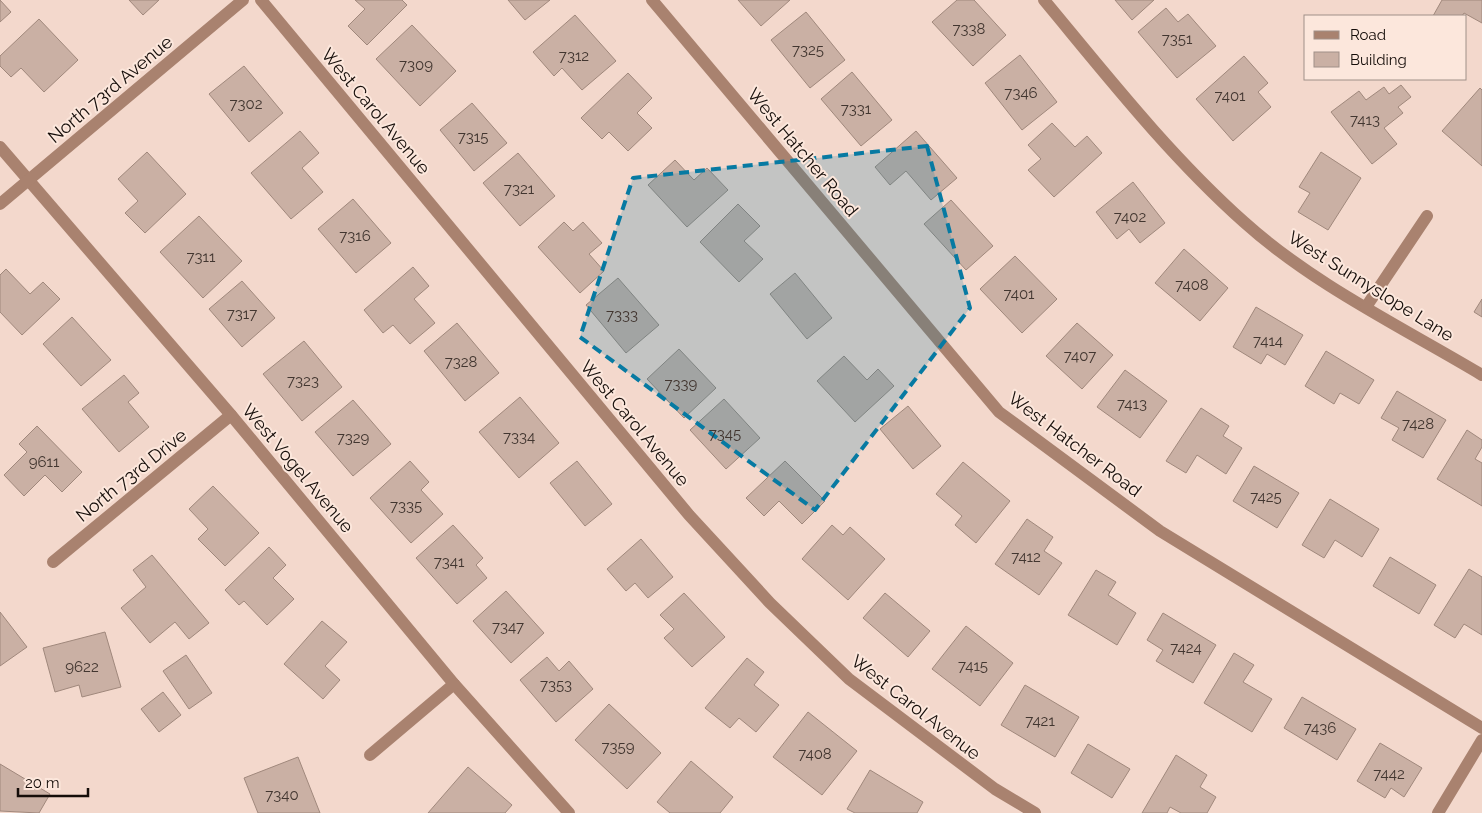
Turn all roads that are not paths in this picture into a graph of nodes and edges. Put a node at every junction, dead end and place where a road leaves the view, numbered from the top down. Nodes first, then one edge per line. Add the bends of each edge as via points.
1 (243, 0) edge
2 (261, 0) edge
3 (652, 0) edge
4 (1044, 0) edge
5 (0, 146) edge
6 (28, 180) junction
7 (0, 204) edge
8 (1427, 216) dead end
9 (1366, 307) junction
10 (1482, 376) edge
11 (231, 415) junction
12 (53, 562) dead end
13 (454, 684) junction
14 (1482, 728) edge
15 (1482, 740) edge
16 (370, 755) dead end
17 (569, 813) edge
18 (1035, 813) edge
19 (1438, 813) edge

1 - 6 street, North 73rd Avenue
2 - 18 street, West Carol Avenue via 689,515 770,603 848,680 995,789
3 - 14 street, West Hatcher Road via 1000,412 1160,531
4 - 9 street, West Sunnyslope Lane via 1166,148 1244,223 1300,266
5 - 6 street, West Vogel Avenue
6 - 7 street, North 73rd Avenue
6 - 11 street, West Vogel Avenue
8 - 9 street
9 - 10 street, West Sunnyslope Lane
11 - 12 street, North 73rd Drive
11 - 13 street, West Vogel Avenue
13 - 16 street
13 - 17 street, West Vogel Avenue
15 - 19 street

